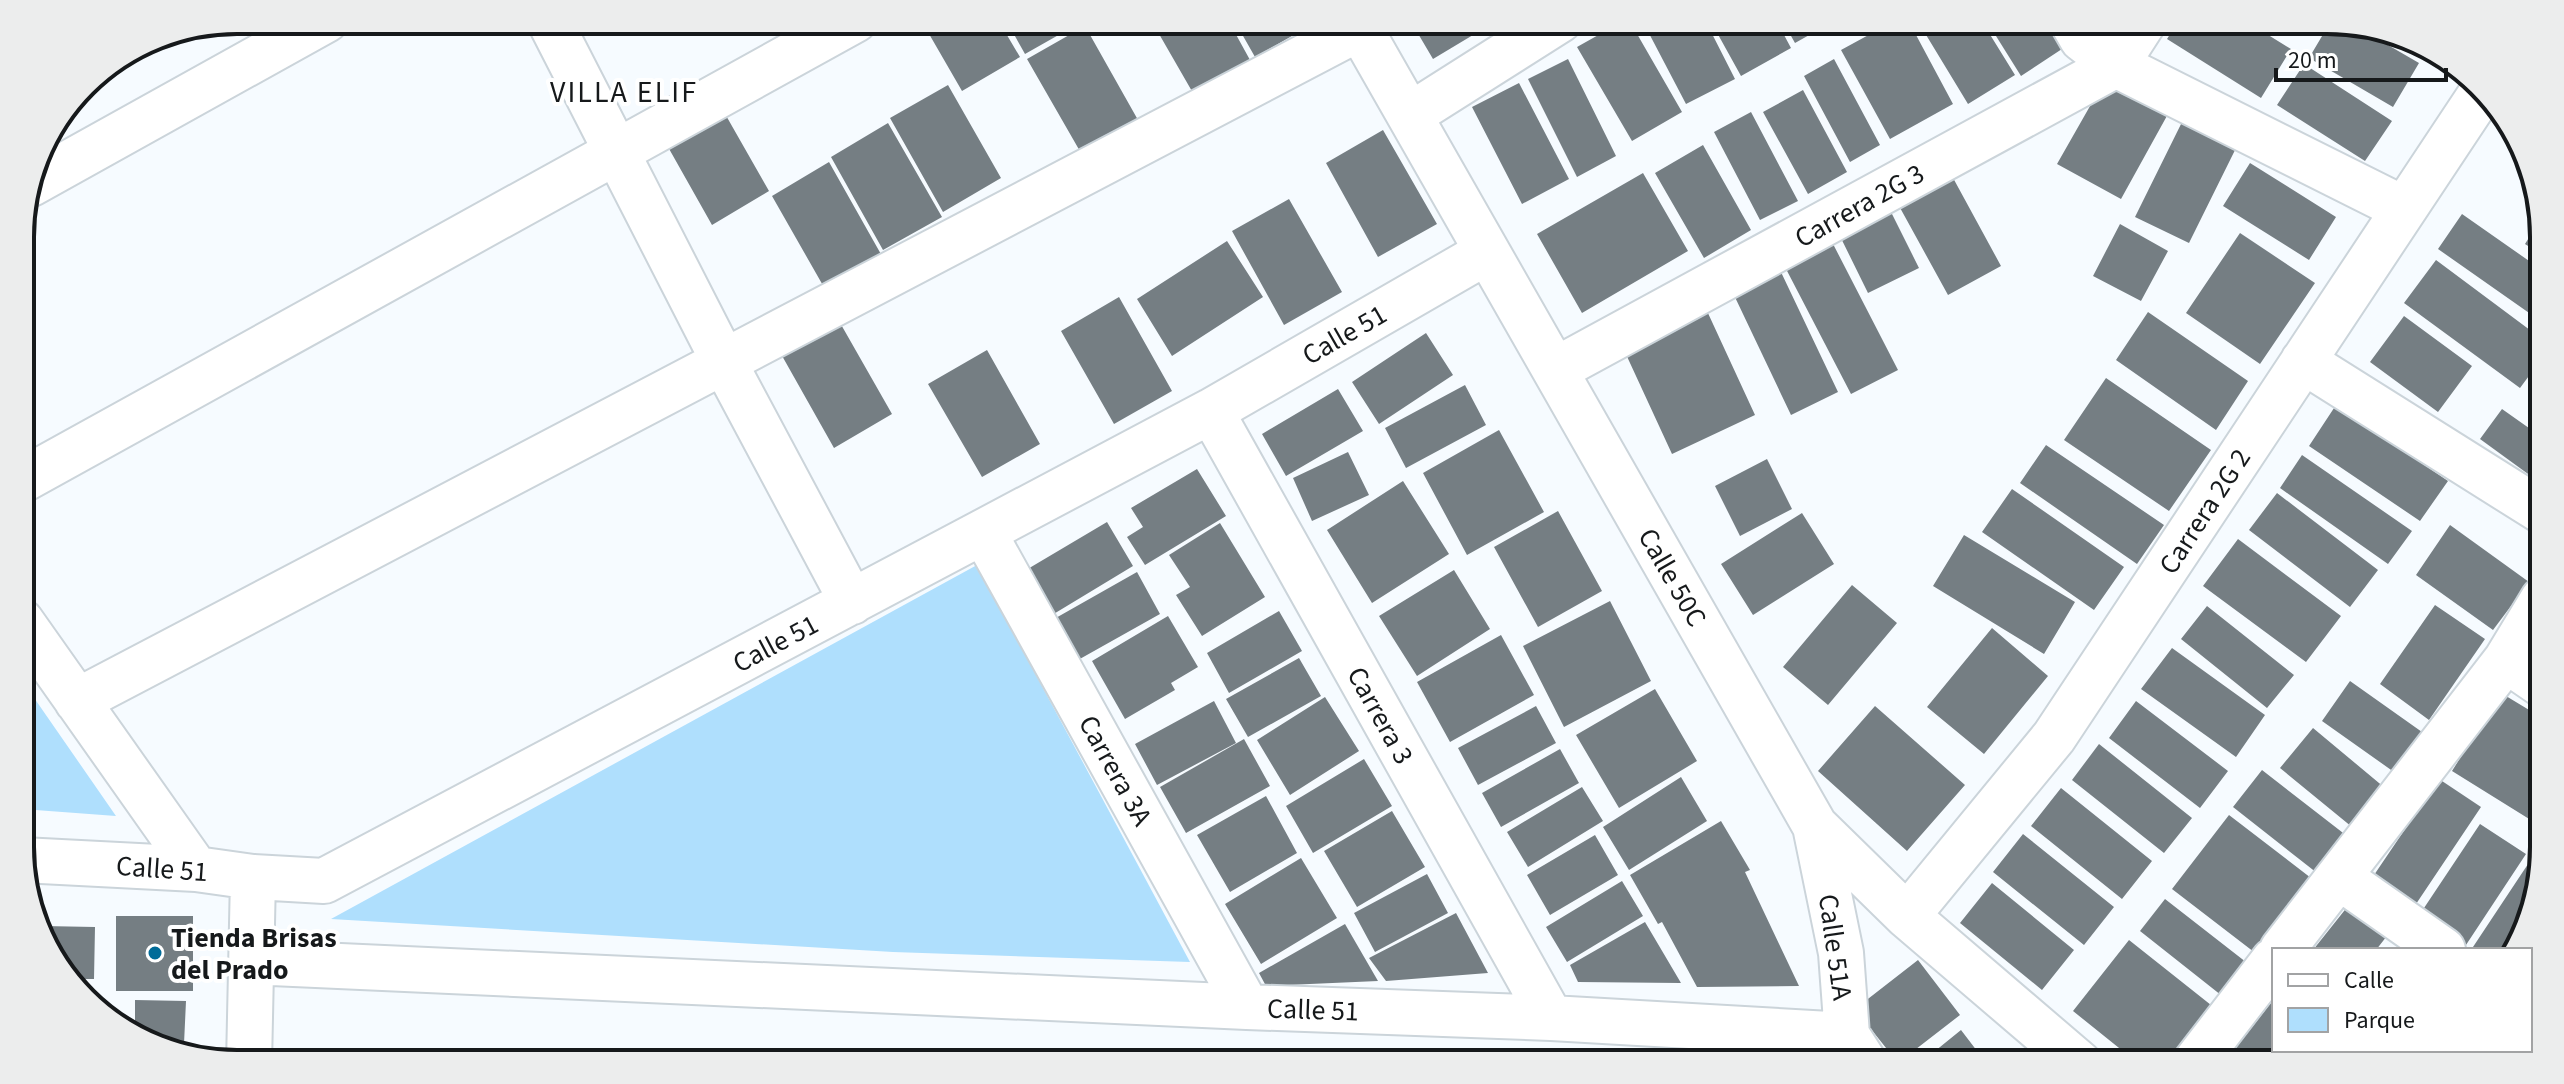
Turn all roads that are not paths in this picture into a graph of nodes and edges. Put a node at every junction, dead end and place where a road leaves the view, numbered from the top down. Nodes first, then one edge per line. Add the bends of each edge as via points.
1 (301, 34) edge
2 (556, 34) edge
3 (830, 34) edge
4 (1338, 34) edge
5 (1363, 34) edge
6 (1538, 34) edge
7 (2079, 34) edge
8 (2136, 34) edge
9 (2116, 65) junction
10 (2476, 101) edge
11 (1410, 115) junction
12 (616, 152) junction
13 (43, 177) edge
14 (2404, 209) junction
15 (1487, 252) junction
16 (2303, 361) junction
17 (724, 362) junction
18 (1555, 370) junction
19 (1211, 411) junction
20 (34, 474) edge
21 (2530, 504) edge
22 (984, 533) junction
23 (852, 602) junction
24 (2530, 620) edge
25 (34, 640) edge
26 (2506, 660) junction
27 (2530, 676) edge
28 (77, 701) junction
29 (1815, 826) junction
30 (35, 861) edge
31 (196, 869) junction
32 (253, 877) junction
33 (2339, 877) junction
34 (1907, 916) junction
35 (2284, 948) edge
36 (2440, 948) edge
37 (251, 962) junction
38 (2272, 963) edge
39 (1247, 1007) junction
40 (1551, 1018) junction
41 (249, 1050) edge
42 (1819, 1050) edge
43 (1852, 1050) edge
44 (2064, 1050) edge
45 (2205, 1050) edge

1 - 13 street
2 - 12 street
3 - 12 street
4 - 17 street
5 - 11 street, Calle 50C
6 - 11 street
7 - 9 street
8 - 9 street, Carrera 2G 3
9 - 14 street
9 - 18 street, Carrera 2G 3
10 - 14 street, Carrera 2G 2
11 - 15 street, Calle 50C
12 - 17 street
12 - 20 street
14 - 16 street, Carrera 2G 2
15 - 18 street, Calle 50C
15 - 19 street, Calle 51
16 - 21 street
16 - 34 street, Carrera 2G 2 via 2054,737
17 - 23 street
17 - 28 street
18 - 29 street, Calle 50C
19 - 22 street, Calle 51
19 - 40 street, Carrera 3
22 - 23 street, Calle 51
22 - 39 street, Carrera 3A
23 - 32 street, Calle 51 via 324,881
24 - 26 street
25 - 28 street
26 - 27 street
26 - 33 street
28 - 31 street
29 - 34 street, Calle 50C
29 - 43 street, Calle 51A via 1841,953
30 - 31 street, Calle 51
31 - 32 street, Calle 51
32 - 37 street
33 - 35 street
33 - 36 street
34 - 44 street, Calle 50C
37 - 39 street, Calle 51
37 - 41 street
38 - 45 street
39 - 40 street, Calle 51
40 - 42 street, Calle 51

